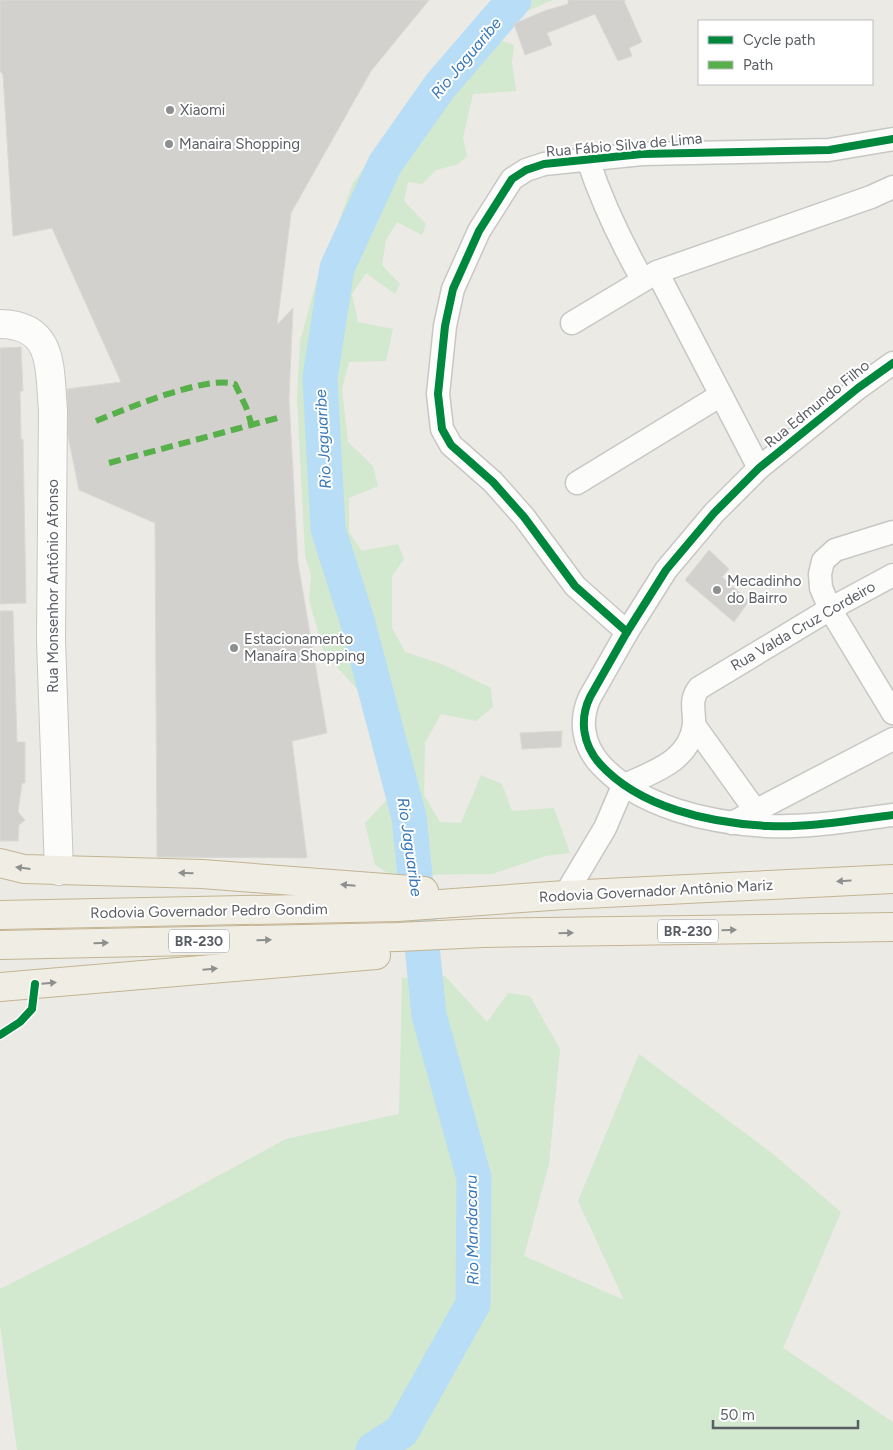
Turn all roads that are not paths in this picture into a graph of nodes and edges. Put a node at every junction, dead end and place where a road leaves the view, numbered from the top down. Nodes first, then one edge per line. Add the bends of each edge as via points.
1 (893, 139) edge
2 (588, 160) junction
3 (893, 187) edge
4 (649, 275) junction
5 (572, 323) dead end
6 (5, 324) edge
7 (893, 363) edge
8 (721, 395) junction
9 (759, 468) junction
10 (577, 483) dead end
11 (893, 532) edge
12 (893, 575) edge
13 (830, 609) junction
14 (627, 632) junction
15 (893, 713) edge
16 (694, 725) junction
17 (893, 739) edge
18 (623, 786) junction
19 (755, 810) junction
20 (893, 815) edge
21 (732, 824) junction
22 (0, 863) edge
23 (59, 871) junction
24 (893, 879) edge
25 (565, 895) junction
26 (404, 901) junction
27 (0, 915) edge
28 (893, 927) edge
29 (482, 940) junction
30 (0, 945) edge
31 (398, 945) junction
32 (0, 987) edge

1 - 2 street, Rua Fábio Silva de Lima via 820,151 652,153
2 - 4 street via 618,236
2 - 14 street, Rua Fábio Silva de Lima via 544,164 526,170 504,190 479,231 453,289 445,326 439,413 442,429 451,445 493,482 576,586
3 - 4 street
4 - 5 street
4 - 8 street
6 - 23 street, Rua Monsenhor Antônio Afonso via 24,326 42,340 53,410 51,640
7 - 9 street, Rua Edmundo Filho
8 - 9 street
8 - 10 street
9 - 14 street, Rua Edmundo Filho via 666,570
11 - 13 street via 835,550 828,556 820,574 821,588
12 - 13 street, Rua Valda Cruz Cordeiro
13 - 15 street
13 - 16 street, Rua Valda Cruz Cordeiro via 699,688 692,710
14 - 18 street, Rua Edmundo Filho via 590,697 584,718 586,743 590,751
16 - 18 street via 687,746 678,758
16 - 19 street
17 - 19 street
18 - 21 street, Rua Edmundo Filho via 670,807
18 - 25 street via 602,834
19 - 21 street
20 - 21 street, Rua Edmundo Filho via 795,825
23 -> 22 highway via 24,869
26 -> 23 highway via 202,874
24 -> 25 highway, Rodovia Governador Antônio Mariz
25 - 26 highway, Rodovia Governador Antônio Mariz
26 - 27 highway, Rodovia Governador Pedro Gondim / BR-230
29 -> 28 highway, BR-230 via 536,934
29 - 31 highway
29 - 31 highway, Rodovia Governador Pedro Gondim / BR-230 via 426,936
30 -> 31 highway, Rodovia Governador Pedro Gondim / BR-230
32 -> 31 highway

